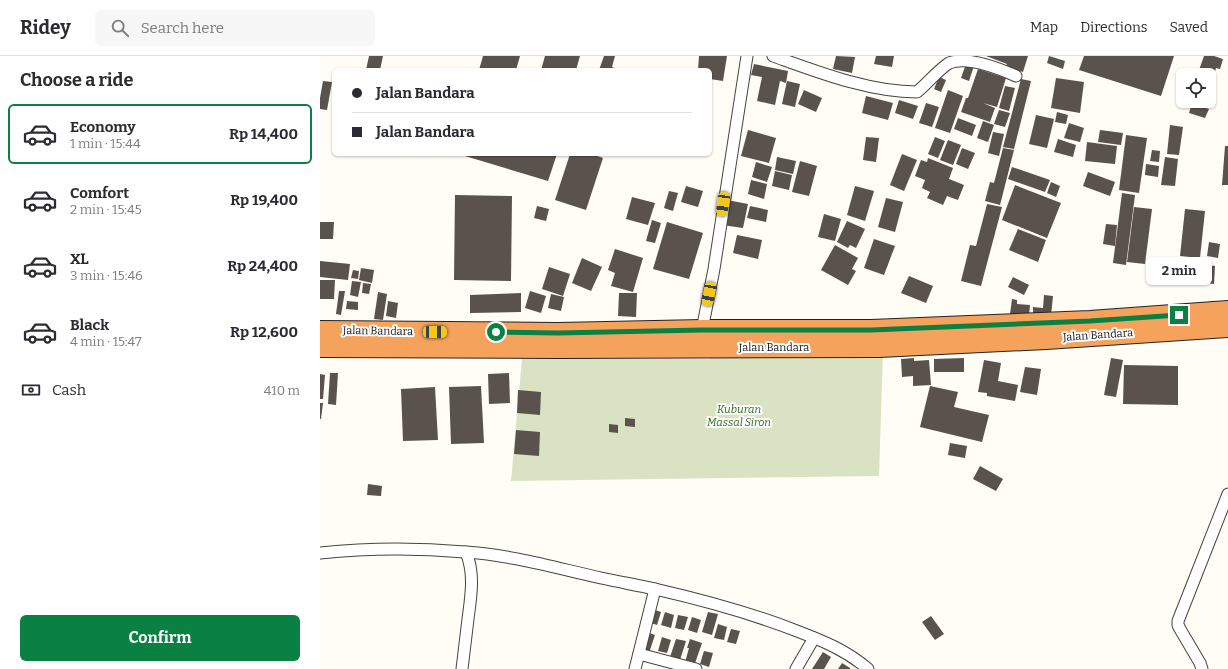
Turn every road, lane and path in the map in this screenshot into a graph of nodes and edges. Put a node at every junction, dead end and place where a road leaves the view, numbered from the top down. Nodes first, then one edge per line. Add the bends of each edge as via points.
1 (747, 56) edge
2 (773, 56) edge
3 (1016, 76) dead end
4 (1219, 320) edge
5 (702, 330) junction
6 (320, 331) edge
7 (320, 347) edge
8 (1228, 494) edge
9 (466, 552) junction
10 (320, 553) edge
11 (655, 589) junction
12 (814, 638) junction
13 (639, 654) junction
14 (800, 668) edge
15 (462, 669) edge
16 (635, 669) edge
17 (696, 669) edge
18 (868, 669) edge
19 (1202, 669) edge

1 - 5 street
2 - 3 street via 845,80 880,89 906,92 917,92 955,60 978,60
4 - 5 highway, Jalan Bandara via 1090,321 871,330
4 - 7 highway, Jalan Bandara via 1046,339 879,347
5 - 6 highway, Jalan Bandara via 558,333
8 - 19 street via 1178,625
9 - 10 street via 369,549
9 - 11 street via 526,560
9 - 15 street via 471,569 472,592
11 - 12 street via 767,619
11 - 13 street
12 - 14 street
12 - 18 street via 855,658
13 - 16 street
13 - 17 street

